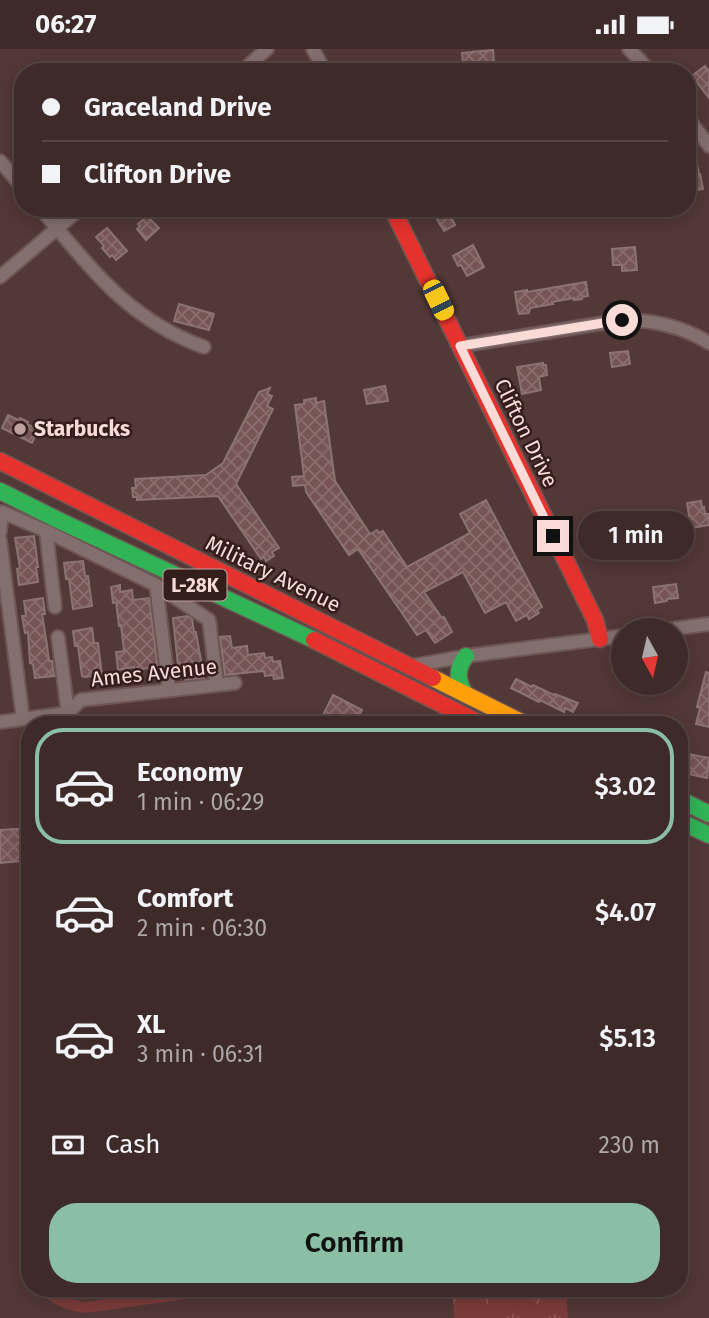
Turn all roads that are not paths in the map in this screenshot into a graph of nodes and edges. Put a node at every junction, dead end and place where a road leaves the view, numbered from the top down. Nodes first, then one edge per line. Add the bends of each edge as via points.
1 (267, 49) edge
2 (629, 49) edge
3 (251, 63) edge
4 (642, 63) edge
5 (696, 129) edge
6 (709, 146) edge
7 (0, 162) edge
8 (14, 178) edge
9 (47, 217) edge
10 (71, 217) edge
11 (396, 217) edge
12 (57, 229) junction
13 (0, 277) edge
14 (709, 343) edge
15 (460, 346) junction
16 (204, 347) dead end
17 (0, 461) edge
18 (0, 491) edge
19 (46, 531) junction
20 (0, 532) edge
21 (0, 540) edge
22 (156, 585) junction
23 (55, 607) dead end
24 (709, 624) edge
25 (688, 627) edge
26 (58, 637) dead end
27 (611, 638) edge
28 (600, 639) junction
29 (466, 656) junction
30 (410, 666) junction
31 (390, 678) junction
32 (235, 683) dead end
33 (217, 685) junction
34 (169, 689) junction
35 (465, 694) junction
36 (68, 713) junction
37 (23, 716) edge
38 (46, 716) edge
39 (465, 716) edge
40 (509, 716) edge
41 (21, 719) edge
42 (0, 722) edge
43 (688, 804) edge
44 (709, 814) edge
45 (688, 825) edge
46 (709, 835) edge

1 - 3 street
2 - 4 street
5 - 6 street
7 - 8 street
9 - 12 street
10 - 12 street
11 - 15 main road, Clifton Drive
12 - 13 street
12 - 16 street via 124,301 166,331
14 - 15 street via 677,327 629,320
15 - 28 main road, Clifton Drive via 595,620
17 - 30 main road, Military Avenue / L-28K
18 - 31 main road, Military Avenue / L-28K
19 - 20 street via 2,512
19 - 22 street
19 - 23 street
21 - 37 street
22 - 33 street via 209,620
22 - 34 street
24 - 25 street
26 - 36 street
27 - 28 street
28 - 29 street
29 - 30 street
29 - 35 main road via 457,677
30 - 31 street
30 - 35 main road, Military Avenue / L-28K
31 - 39 main road, Military Avenue / L-28K
32 - 33 street, Ames Avenue
33 - 34 street, Ames Avenue
34 - 36 street, Ames Avenue via 81,700
35 - 40 main road, Military Avenue / L-28K
36 - 38 street, Ames Avenue
41 - 42 street, Ames Avenue
43 - 44 main road
45 - 46 main road

